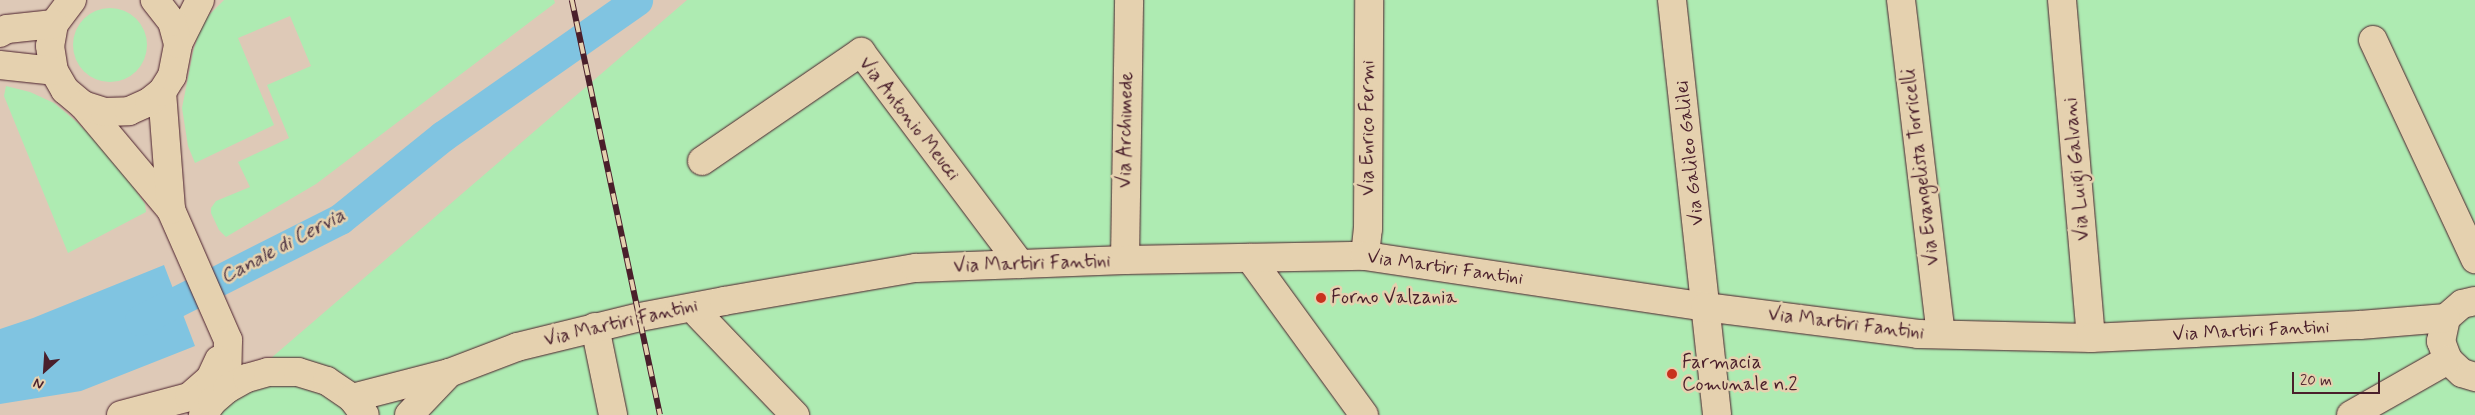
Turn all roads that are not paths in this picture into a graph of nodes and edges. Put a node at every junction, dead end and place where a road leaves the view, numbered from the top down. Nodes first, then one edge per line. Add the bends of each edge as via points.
1 (72, 0) edge
2 (157, 0) edge
3 (200, 0) edge
4 (1129, 0) edge
5 (1369, 0) edge
6 (1672, 0) edge
7 (1901, 0) edge
8 (2062, 0) edge
9 (54, 24) junction
10 (0, 33) edge
11 (2373, 40) dead end
12 (178, 44) junction
13 (0, 65) edge
14 (54, 70) junction
15 (162, 92) junction
16 (83, 105) junction
17 (702, 161) dead end
18 (171, 210) junction
19 (1365, 256) junction
20 (1250, 258) junction
21 (2475, 259) edge
22 (1125, 260) junction
23 (1020, 264) junction
24 (844, 282) junction
25 (2475, 301) edge
26 (1705, 307) junction
27 (699, 316) junction
28 (2446, 318) junction
29 (596, 332) junction
30 (1941, 334) junction
31 (2091, 338) junction
32 (228, 340) junction
33 (2448, 360) junction
34 (268, 372) junction
35 (449, 373) junction
36 (2475, 377) edge
37 (228, 389) junction
38 (359, 406) edge
39 (121, 415) edge
40 (203, 415) edge
41 (409, 415) edge
42 (613, 415) edge
43 (795, 415) edge
44 (1364, 415) edge
45 (1717, 415) edge
46 (2352, 415) edge

1 - 9 street
2 - 12 street via 172,22
3 - 12 street
4 - 22 street, Via Archimede
5 - 19 street, Via Enrico Fermi via 1368,230
6 - 26 street, Via Galileo Galilei
7 - 30 street, Via Evangelista Torricelli
8 - 31 street, Via Luigi Galvani
9 - 10 street via 8,29
9 - 14 street via 50,46
11 - 21 street
12 - 15 street via 172,76
13 - 14 street
14 - 16 street via 65,90
15 - 16 street via 129,111 104,112
15 - 18 street
16 - 18 street
17 - 23 street, Via Antonio Meucci via 861,52
18 - 32 street
19 - 20 street, Via Martiri Fantini
19 - 26 street, Via Martiri Fantini
20 - 22 street, Via Martiri Fantini
20 - 44 street
22 - 23 street, Via Martiri Fantini
23 - 24 street, Via Martiri Fantini via 916,268
24 - 27 street, Via Martiri Fantini
24 - 29 street, Via Martiri Fantini via 724,301
25 - 28 street via 2462,304
26 - 30 street, Via Martiri Fantini via 1918,334
26 - 45 street, Via Galileo Galilei
27 - 29 street, Via Martiri Fantini
27 - 43 street
28 - 31 street, Via Martiri Fantini
28 - 33 street via 2441,341
29 - 35 street, Via Martiri Fantini via 517,347
29 - 42 street
30 - 31 street, Via Martiri Fantini
32 - 34 street
32 - 37 street
32 - 39 street via 210,380 189,397
33 - 36 street via 2462,373
33 - 46 street
34 - 37 street via 247,378
34 - 38 street via 298,372 327,381
35 - 38 street, Via Martiri Fantini
35 - 41 street
37 - 40 street via 212,402

